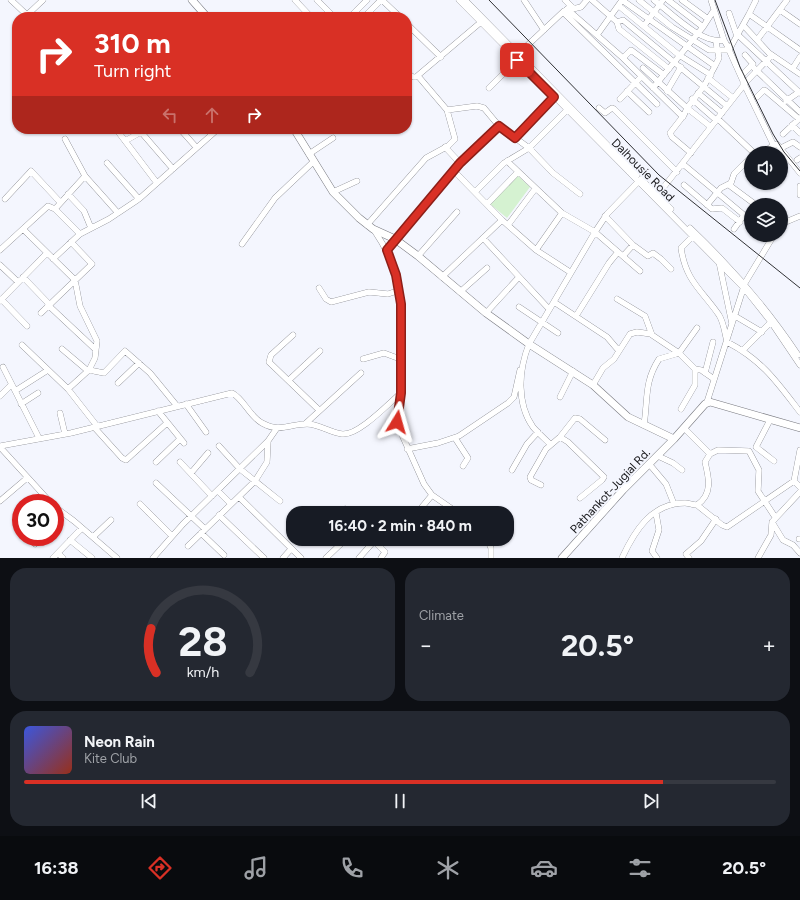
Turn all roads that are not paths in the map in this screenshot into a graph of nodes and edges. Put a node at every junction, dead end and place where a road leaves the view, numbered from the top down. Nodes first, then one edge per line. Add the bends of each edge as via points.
1 (11, 0) edge
2 (43, 0) edge
3 (192, 0) edge
4 (295, 0) edge
5 (316, 0) edge
6 (367, 0) edge
7 (381, 0) edge
8 (459, 0) edge
9 (465, 0) edge
10 (524, 0) edge
11 (565, 0) edge
12 (587, 0) edge
13 (592, 0) edge
14 (622, 0) edge
15 (639, 0) edge
16 (654, 0) edge
17 (668, 0) edge
18 (682, 0) edge
19 (711, 0) edge
20 (756, 0) edge
21 (787, 0) edge
22 (661, 2) edge
23 (618, 6) junction
24 (568, 10) junction
25 (714, 10) junction
26 (780, 10) junction
27 (24, 12) edge
28 (30, 12) edge
29 (203, 12) edge
30 (306, 12) edge
31 (328, 12) edge
32 (355, 12) edge
33 (369, 12) edge
34 (393, 12) edge
35 (654, 12) junction
36 (729, 13) dead end
37 (748, 14) junction
38 (611, 15) junction
39 (648, 19) junction
40 (708, 19) junction
41 (480, 22) junction
42 (617, 22) junction
43 (800, 24) edge
44 (743, 25) junction
45 (644, 26) junction
46 (703, 27) junction
47 (768, 28) junction
48 (412, 29) edge
49 (544, 30) junction
50 (697, 34) junction
51 (597, 35) junction
52 (737, 36) junction
53 (693, 39) junction
54 (724, 40) junction
55 (757, 40) junction
56 (800, 41) edge
57 (716, 42) junction
58 (686, 46) junction
59 (798, 48) edge
60 (729, 50) junction
61 (718, 51) junction
62 (652, 55) junction
63 (679, 55) junction
64 (745, 55) dead end
65 (772, 55) junction
66 (441, 57) junction
67 (517, 57) junction
68 (800, 57) edge
69 (623, 58) junction
70 (766, 61) junction
71 (647, 62) junction
72 (674, 62) junction
73 (715, 66) junction
74 (752, 66) junction
75 (680, 67) junction
76 (643, 68) junction
77 (793, 68) junction
78 (669, 69) junction
79 (756, 71) junction
80 (800, 73) edge
81 (743, 74) dead end
82 (664, 75) junction
83 (412, 76) edge
84 (418, 76) junction
85 (639, 76) junction
86 (710, 77) junction
87 (658, 82) junction
88 (634, 84) junction
89 (744, 84) junction
90 (704, 86) junction
91 (489, 88) dead end
92 (653, 88) junction
93 (627, 91) junction
94 (667, 91) junction
95 (799, 92) edge
96 (698, 93) junction
97 (554, 97) junction
98 (757, 97) dead end
99 (733, 98) junction
100 (620, 99) dead end
101 (692, 99) junction
102 (788, 100) junction
103 (656, 104) dead end
104 (783, 104) junction
105 (727, 106) junction
106 (569, 108) junction
107 (599, 108) dead end
108 (686, 108) junction
109 (447, 110) junction
110 (649, 112) dead end
111 (800, 112) edge
112 (722, 113) junction
113 (683, 117) junction
114 (717, 119) junction
115 (799, 119) edge
116 (792, 125) junction
117 (499, 126) junction
118 (711, 127) junction
119 (800, 133) edge
120 (119, 134) edge
121 (136, 134) edge
122 (143, 134) edge
123 (187, 134) edge
124 (212, 134) edge
125 (297, 134) edge
126 (783, 134) dead end
127 (333, 138) dead end
128 (515, 138) junction
129 (65, 139) dead end
130 (124, 141) junction
131 (746, 146) edge
132 (773, 146) joint
133 (778, 146) edge
134 (785, 146) edge
135 (196, 147) junction
136 (446, 147) junction
137 (800, 147) edge
138 (529, 148) junction
139 (692, 153) junction
140 (309, 154) junction
141 (788, 159) edge
142 (508, 161) junction
143 (313, 162) junction
144 (107, 163) dead end
145 (460, 163) junction
146 (684, 164) junction
147 (744, 164) edge
148 (173, 169) junction
149 (454, 171) junction
150 (518, 172) junction
151 (677, 172) junction
152 (800, 173) edge
153 (85, 176) junction
154 (640, 180) junction
155 (357, 181) dead end
156 (157, 183) junction
157 (729, 184) junction
158 (684, 185) dead end
159 (800, 186) edge
160 (535, 189) junction
161 (333, 192) junction
162 (475, 192) junction
163 (718, 192) junction
164 (68, 194) junction
165 (580, 194) dead end
166 (800, 195) edge
167 (656, 197) junction
168 (747, 198) edge
169 (5, 199) dead end
170 (139, 199) junction
171 (60, 202) junction
172 (487, 204) junction
173 (706, 205) junction
174 (54, 209) junction
175 (457, 212) dead end
176 (118, 213) junction
177 (562, 213) junction
178 (605, 216) junction
179 (800, 216) edge
180 (502, 220) junction
181 (788, 221) edge
182 (740, 222) junction
183 (508, 225) junction
184 (370, 227) junction
185 (91, 228) junction
186 (23, 229) junction
187 (734, 229) dead end
188 (595, 232) junction
189 (80, 234) junction
190 (693, 236) junction
191 (483, 238) junction
192 (395, 239) junction
193 (71, 242) junction
194 (770, 242) edge
195 (242, 244) dead end
196 (633, 245) junction
197 (0, 250) edge
198 (387, 250) junction
199 (536, 250) junction
200 (47, 254) junction
201 (620, 254) junction
202 (718, 255) junction
203 (418, 256) junction
204 (53, 260) junction
205 (719, 262) junction
206 (0, 264) edge
207 (487, 268) dead end
208 (671, 269) dead end
209 (640, 271) dead end
210 (570, 272) junction
211 (442, 276) junction
212 (519, 277) junction
213 (20, 280) junction
214 (75, 280) junction
215 (745, 286) junction
216 (319, 288) dead end
217 (400, 290) junction
218 (460, 292) junction
219 (617, 299) dead end
220 (1, 300) edge
221 (554, 302) junction
222 (49, 304) junction
223 (519, 307) dead end
224 (549, 310) junction
225 (41, 313) dead end
226 (486, 313) junction
227 (576, 316) junction
228 (734, 316) junction
229 (771, 322) junction
230 (542, 323) junction
231 (732, 325) junction
232 (27, 326) dead end
233 (696, 328) dead end
234 (762, 332) junction
235 (558, 333) dead end
236 (651, 334) junction
237 (293, 335) dead end
238 (713, 342) dead end
239 (727, 342) junction
240 (529, 344) junction
241 (22, 345) dead end
242 (62, 349) dead end
243 (95, 349) junction
244 (320, 351) dead end
245 (619, 351) junction
246 (742, 351) junction
247 (679, 353) junction
248 (797, 357) edge
249 (363, 358) dead end
250 (400, 359) junction
251 (139, 363) junction
252 (800, 365) edge
253 (3, 367) dead end
254 (521, 368) junction
255 (695, 369) junction
256 (48, 370) junction
257 (88, 371) junction
258 (574, 371) junction
259 (361, 373) dead end
260 (705, 373) junction
261 (714, 379) junction
262 (289, 380) junction
263 (118, 383) dead end
264 (12, 385) junction
265 (593, 385) junction
266 (68, 389) junction
267 (15, 391) junction
268 (38, 393) dead end
269 (401, 393) junction
270 (0, 396) edge
271 (560, 397) dead end
272 (707, 402) junction
273 (21, 404) junction
274 (186, 404) junction
275 (177, 406) junction
276 (680, 409) dead end
277 (319, 410) junction
278 (158, 411) junction
279 (800, 412) edge
280 (60, 413) dead end
281 (770, 420) junction
282 (167, 423) junction
283 (305, 424) junction
284 (644, 425) junction
285 (95, 426) junction
286 (277, 428) junction
287 (684, 428) junction
288 (800, 428) edge
289 (206, 432) dead end
290 (538, 432) junction
291 (65, 434) junction
292 (560, 437) junction
293 (39, 438) junction
294 (455, 438) junction
295 (605, 440) dead end
296 (674, 440) junction
297 (268, 441) junction
298 (550, 444) junction
299 (219, 446) dead end
300 (0, 447) edge
301 (756, 447) junction
302 (407, 449) junction
303 (800, 450) edge
304 (208, 453) dead end
305 (751, 453) junction
306 (710, 454) junction
307 (658, 456) junction
308 (774, 461) dead end
309 (156, 462) dead end
310 (180, 462) dead end
311 (650, 465) junction
312 (463, 466) dead end
313 (240, 469) junction
314 (512, 470) dead end
315 (682, 470) dead end
316 (191, 473) junction
317 (28, 478) junction
318 (256, 481) junction
319 (794, 481) junction
320 (156, 483) dead end
321 (541, 485) dead end
322 (800, 487) edge
323 (218, 491) junction
324 (800, 492) edge
325 (43, 494) edge
326 (432, 495) junction
327 (212, 496) junction
328 (239, 497) junction
329 (580, 498) dead end
330 (766, 500) junction
331 (0, 501) edge
332 (280, 501) dead end
333 (140, 504) dead end
334 (231, 504) junction
335 (674, 504) junction
336 (697, 505) junction
337 (423, 506) edge
338 (448, 506) edge
339 (656, 513) junction
340 (64, 514) edge
341 (219, 515) junction
342 (191, 516) junction
343 (716, 519) junction
344 (111, 520) dead end
345 (774, 520) junction
346 (82, 528) junction
347 (203, 531) junction
348 (171, 535) junction
349 (93, 537) junction
350 (70, 540) junction
351 (188, 546) dead end
352 (339, 546) edge
353 (369, 546) edge
354 (380, 546) edge
355 (490, 546) edge
356 (291, 549) junction
357 (58, 553) junction
358 (800, 553) edge
359 (224, 555) dead end
360 (53, 558) edge
361 (64, 558) edge
362 (92, 558) edge
363 (117, 558) edge
364 (153, 558) edge
365 (264, 558) edge
366 (283, 558) edge
367 (301, 558) edge
368 (326, 558) edge
369 (359, 558) edge
370 (381, 558) edge
371 (491, 558) edge
372 (562, 558) edge
373 (622, 558) edge
374 (657, 558) edge
375 (689, 558) edge
376 (758, 558) edge

1 - 27 street
2 - 28 street
3 - 29 main road
4 - 30 street
5 - 31 street
6 - 32 street
7 - 33 street
7 - 34 street
8 - 41 street, Dalhousie Road
9 - 67 street, Dalhousie Road
10 - 49 street
11 - 24 street
12 - 24 street via 581,7
13 - 38 street
14 - 23 street
14 - 39 street
15 - 35 street
16 - 22 street
17 - 46 street
18 - 40 street
19 - 25 street
20 - 37 street
21 - 26 street
22 - 35 street
22 - 50 street
23 - 38 street
23 - 45 street
24 - 49 street
24 - 51 street
24 - 88 street
25 - 40 street
25 - 54 street
26 - 43 street
26 - 47 street
35 - 39 street
35 - 53 street via 672,27
36 - 52 street
37 - 44 street
37 - 47 street
38 - 42 street
38 - 51 street
39 - 45 street
39 - 58 street
40 - 46 street
41 - 66 street
41 - 67 street, Dalhousie Road
42 - 62 street via 619,29
42 - 72 street via 623,20
44 - 52 street
44 - 55 street
45 - 63 street
46 - 50 street
47 - 55 street
47 - 59 street
48 - 66 street
49 - 67 street
50 - 53 street
50 - 57 street
51 - 69 street
52 - 60 street
52 - 70 street
53 - 58 street
53 - 61 street via 709,50
54 - 57 street
54 - 60 street
55 - 65 street
56 - 59 street
57 - 61 street
58 - 63 street
58 - 73 street
60 - 61 street
60 - 89 street
61 - 73 street via 719,58
62 - 71 street
62 - 78 street
63 - 72 street
63 - 86 street
64 - 74 street
65 - 70 street
65 - 77 street
66 - 84 street
67 - 91 street
67 - 97 street, Dalhousie Road
67 - 106 street, Dalhousie Road
68 - 77 street
69 - 71 street via 631,50
69 - 85 street
70 - 79 street
70 - 95 street
71 - 76 street
71 - 82 street
72 - 75 street
72 - 78 street
73 - 86 street
74 - 79 street
74 - 81 street
75 - 90 street
75 - 94 street
76 - 85 street
76 - 87 street
77 - 80 street
78 - 82 street
79 - 89 street
79 - 102 street
82 - 87 street
83 - 84 street
84 - 109 street
85 - 88 street
85 - 92 street
86 - 90 street
86 - 99 street
87 - 92 street
87 - 94 street
88 - 93 street
88 - 103 street
89 - 99 street
89 - 132 street
90 - 96 street
90 - 105 street
92 - 113 street
93 - 100 street
93 - 110 street
94 - 108 street
95 - 102 street
96 - 101 street
96 - 112 street
97 - 106 street, Dalhousie Road
97 - 128 street
98 - 104 street via 765,90
99 - 105 street
101 - 108 street
101 - 114 street
102 - 104 street
102 - 111 street
104 - 115 street
105 - 112 street
106 - 138 street
106 - 154 street, Dalhousie Road
107 - 151 street via 605,113 614,109
108 - 113 street
108 - 118 street
109 - 117 street via 480,107
109 - 136 street via 455,137
112 - 114 street
113 - 139 street via 670,134
114 - 118 street
114 - 131 street
115 - 116 street
116 - 119 street
116 - 126 street
117 - 128 street
117 - 145 street
118 - 139 street
120 - 130 street
121 - 130 street
122 - 148 street
123 - 135 street
124 - 135 street
125 - 140 main road
127 - 140 street
128 - 138 street
129 - 153 street
130 - 156 street
132 - 133 street
134 - 137 street via 794,142
135 - 148 street
136 - 145 street
136 - 184 street via 426,158
138 - 142 street
138 - 165 street via 553,173
139 - 146 street
140 - 143 main road
141 - 152 street
142 - 150 street
142 - 162 street
143 - 161 main road
143 - 195 street via 265,209
144 - 170 street
145 - 149 street
146 - 151 street
146 - 163 street
147 - 157 street
148 - 156 street
149 - 162 street
149 - 192 street
150 - 160 street
150 - 172 street
151 - 167 street
153 - 164 street
153 - 176 street
154 - 167 street, Dalhousie Road
154 - 178 street
155 - 161 street
156 - 170 street
157 - 163 street
157 - 168 street
158 - 173 street
159 - 166 street
160 - 177 street
160 - 183 street
161 - 184 main road
162 - 172 street
163 - 173 street
163 - 182 street via 744,215
164 - 171 street
164 - 185 street via 84,211
167 - 190 street, Dalhousie Road
167 - 202 street, Dalhousie Road
169 - 171 street via 31,171
170 - 176 street
171 - 174 street
172 - 180 street
173 - 182 street via 713,210 723,208
174 - 186 street via 46,207
174 - 189 street
175 - 203 street
176 - 185 street
177 - 188 street
177 - 199 street
178 - 188 street
178 - 196 street
179 - 181 street
180 - 183 street
180 - 191 street
182 - 187 street
183 - 199 street
184 - 192 main road
184 - 198 street
185 - 189 street
186 - 197 street
186 - 200 street
188 - 201 street
188 - 210 street
189 - 193 street
190 - 205 street, Dalhousie Road
190 - 239 street via 681,248 686,271 719,316
191 - 211 street
191 - 212 street
192 - 198 street
192 - 203 main road
193 - 204 street
193 - 214 street via 92,264
194 - 215 street
196 - 201 street
196 - 208 street via 648,256 653,253
198 - 217 street
199 - 210 street
200 - 204 street
200 - 213 street
201 - 209 street
201 - 227 street via 609,263
202 - 205 street
202 - 215 street, Dalhousie Road
203 - 211 main road
204 - 214 street
205 - 215 street, Dalhousie Road
205 - 231 street
206 - 213 street
207 - 218 street
210 - 221 street
211 - 218 main road
212 - 224 street
212 - 226 street
213 - 220 street
213 - 222 street
214 - 222 street
214 - 243 street via 80,306 97,341
215 - 228 street
215 - 229 street, Dalhousie Road
215 - 248 street, Dalhousie Road via 765,307
216 - 217 street via 331,302 369,292 388,294
217 - 250 street
218 - 226 main road
219 - 236 street via 645,316
220 - 232 street
221 - 224 street
221 - 227 street
222 - 225 street
222 - 243 street
223 - 230 street
224 - 230 street
226 - 240 main road
227 - 245 street via 607,337
228 - 231 street
228 - 234 street
229 - 234 street
229 - 248 street, Dalhousie Road
230 - 235 street
230 - 240 street
231 - 239 street
233 - 247 street
234 - 246 street
236 - 245 street via 630,334
236 - 247 street
237 - 262 street via 271,355 269,360
238 - 260 street
239 - 246 street
239 - 261 street
240 - 254 street
240 - 258 main road
241 - 256 street
242 - 257 street
243 - 257 street via 95,358
244 - 262 street
245 - 265 street via 603,368
246 - 279 street via 767,371
247 - 255 street
247 - 284 street via 660,359 653,368 646,393
248 - 252 street, Dalhousie Road
249 - 250 street via 384,354
250 - 269 street
251 - 257 street via 124,351 104,373
251 - 263 street
251 - 275 street via 150,372
253 - 264 street
254 - 290 street via 522,398 530,420
254 - 294 street via 517,376 514,397
255 - 260 street
255 - 276 street via 695,385
256 - 266 street
256 - 267 street
257 - 266 street
258 - 265 main road
258 - 271 street
259 - 277 street
260 - 261 street
261 - 272 street
262 - 277 street
264 - 267 street
264 - 270 street
265 - 284 main road via 628,417
266 - 285 street
267 - 273 street
268 - 273 street
269 - 283 street via 360,428 349,434
269 - 302 street via 397,422
272 - 281 main road
272 - 287 main road, Pathankot-Jugial Rd.
273 - 293 street
274 - 275 street
274 - 286 street via 232,393 258,421
274 - 289 street
275 - 278 street
277 - 283 street
278 - 282 street
278 - 285 street
280 - 291 street
281 - 288 main road
281 - 301 street
282 - 285 street via 126,460
282 - 309 street via 182,441
283 - 286 street
284 - 296 main road
285 - 291 street
286 - 297 street
287 - 296 main road, Pathankot-Jugial Rd.
287 - 306 street
290 - 298 street
290 - 314 street via 527,444
291 - 293 street
292 - 295 street via 576,418
292 - 298 street
292 - 329 street via 604,477
293 - 300 street
294 - 302 street
294 - 312 street via 468,458
296 - 307 main road, Pathankot-Jugial Rd.
297 - 313 street
297 - 318 street via 267,462
298 - 321 street via 530,477
299 - 313 street
300 - 317 street
301 - 305 street
301 - 308 street
302 - 326 street
303 - 319 street
304 - 316 street
305 - 306 street via 745,450 718,450
305 - 330 street via 759,470 758,491
306 - 336 street via 705,462 709,489
307 - 311 main road, Pathankot-Jugial Rd.
307 - 315 street
310 - 316 street
311 - 335 street via 669,490
311 - 372 main road, Pathankot-Jugial Rd. via 623,490
313 - 318 street
313 - 323 street
316 - 327 street
317 - 325 street
317 - 331 street
318 - 328 street
318 - 332 street
319 - 322 street
319 - 330 street
320 - 342 street
323 - 327 street
323 - 334 street
324 - 345 street
326 - 337 street
326 - 338 street
327 - 342 street
328 - 334 street
328 - 356 street
330 - 343 street via 727,527
330 - 345 street
333 - 348 street
334 - 341 street
335 - 336 street
335 - 339 street
336 - 343 street
339 - 373 street via 641,523
339 - 374 street via 659,530 652,551
340 - 346 street
341 - 347 street
341 - 365 street
342 - 347 street
342 - 348 street
343 - 375 street via 701,541 686,554
344 - 349 street
345 - 358 street via 783,540 793,545
345 - 376 street via 771,535
346 - 349 street
346 - 350 street
347 - 351 street
347 - 359 street
348 - 364 street
349 - 363 street
350 - 357 street
350 - 362 street
352 - 368 street
353 - 369 street
354 - 370 street via 385,552
355 - 371 street
356 - 366 street
356 - 367 street
357 - 360 street
357 - 361 street

